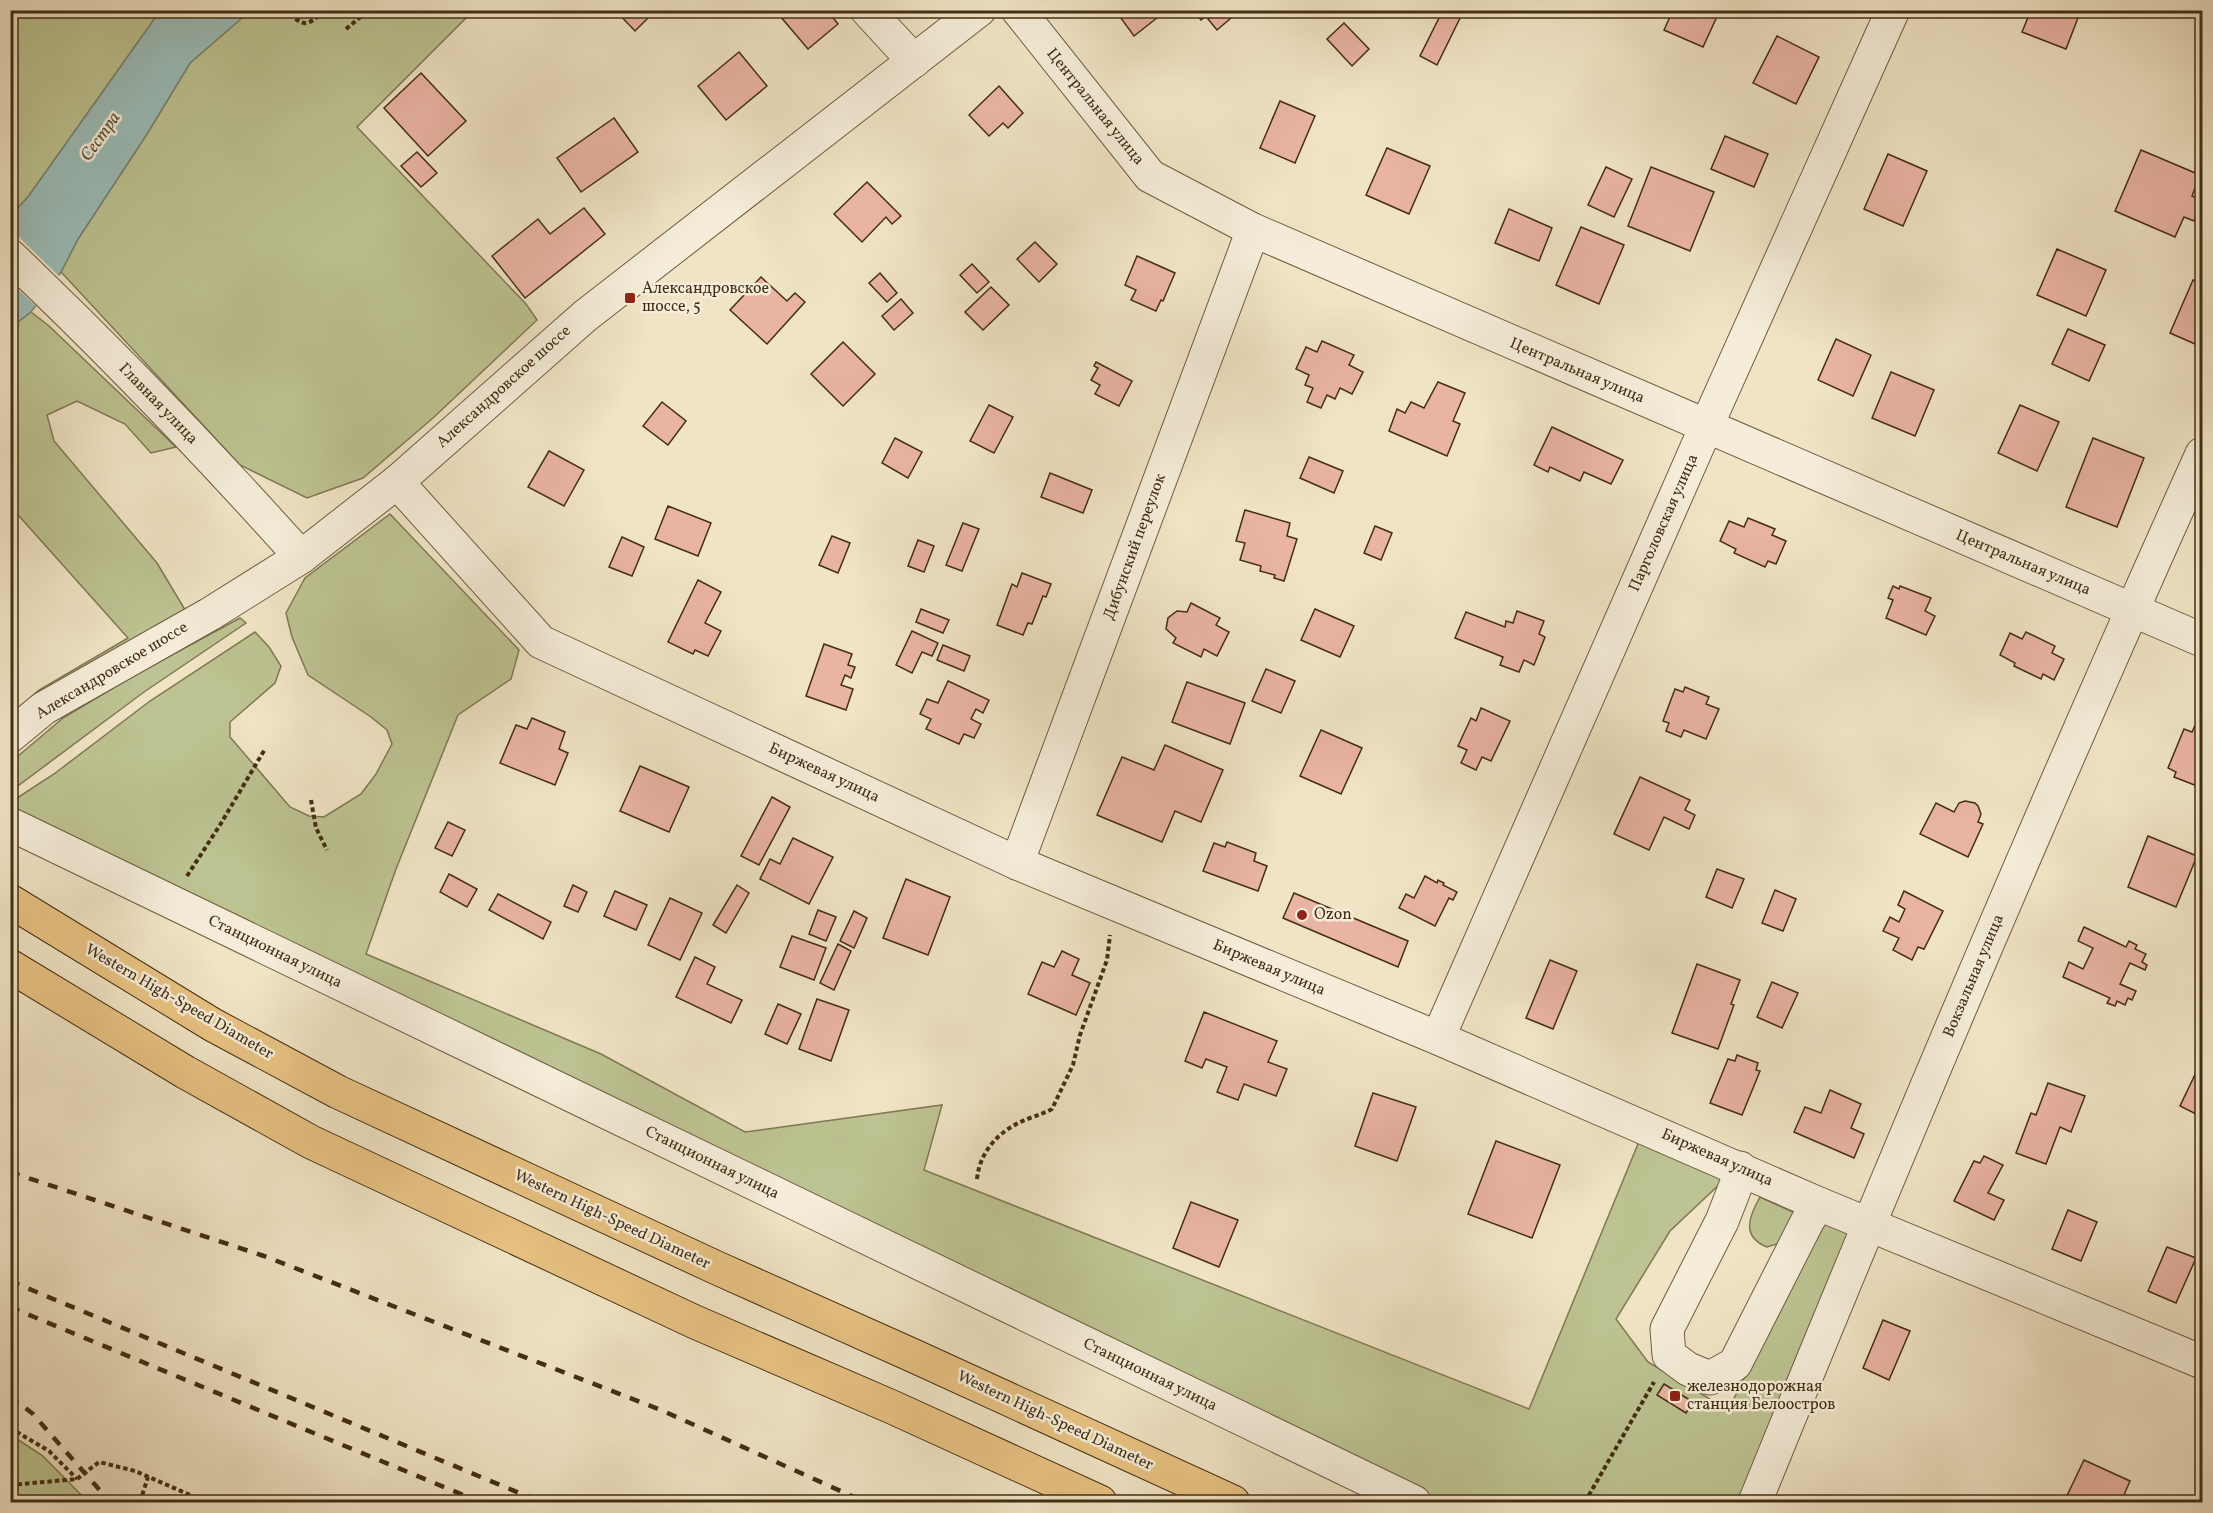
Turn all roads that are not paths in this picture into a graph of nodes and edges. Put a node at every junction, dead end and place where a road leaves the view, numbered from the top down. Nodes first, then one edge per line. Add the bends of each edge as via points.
1 (867, 10) edge
2 (979, 10) edge
3 (1018, 10) edge
4 (1893, 10) edge
5 (914, 61) junction
6 (1253, 230) junction
7 (10, 256) edge
8 (1706, 427) junction
9 (2202, 454) edge
10 (397, 482) junction
11 (301, 557) junction
12 (2132, 609) junction
13 (2202, 640) edge
14 (10, 736) edge
15 (10, 825) edge
16 (1017, 863) junction
17 (10, 902) edge
18 (10, 966) edge
19 (1438, 1038) junction
20 (1740, 1168) junction
21 (1819, 1204) junction
22 (1868, 1223) junction
23 (2202, 1362) edge
24 (1100, 1503) edge
25 (1233, 1503) edge
26 (1414, 1503) edge
27 (1755, 1503) edge

1 - 5 street
2 - 5 street, Александровское шоссе
3 - 6 street, Центральная улица via 1150,176
4 - 8 street, Парголовская улица
5 - 10 street, Александровское шоссе via 585,316
6 - 8 street, Центральная улица
6 - 16 street, Дибунский переулок
7 - 11 street, Главная улица via 232,480
8 - 12 street, Центральная улица
8 - 19 street, Парголовская улица
9 - 12 street, Вокзальная улица
10 - 11 street, Александровское шоссе
10 - 16 street, Биржевая улица via 541,642
11 - 14 street, Александровское шоссе via 210,614 44,708
12 - 13 street, Центральная улица
12 - 22 street, Вокзальная улица
15 - 26 street, Станционная улица
16 - 19 street, Биржевая улица
17 - 25 highway, Western High-Speed Diameter via 213,1025 338,1092
18 - 24 highway via 185,1072 311,1142 695,1322
19 - 20 street, Биржевая улица
20 - 21 street, Биржевая улица
20 - 21 street via 1722,1221 1666,1329 1669,1355 1688,1369 1710,1378 1735,1364
21 - 22 street, Биржевая улица
22 - 23 street, Биржевая улица
22 - 27 street, Вокзальная улица

